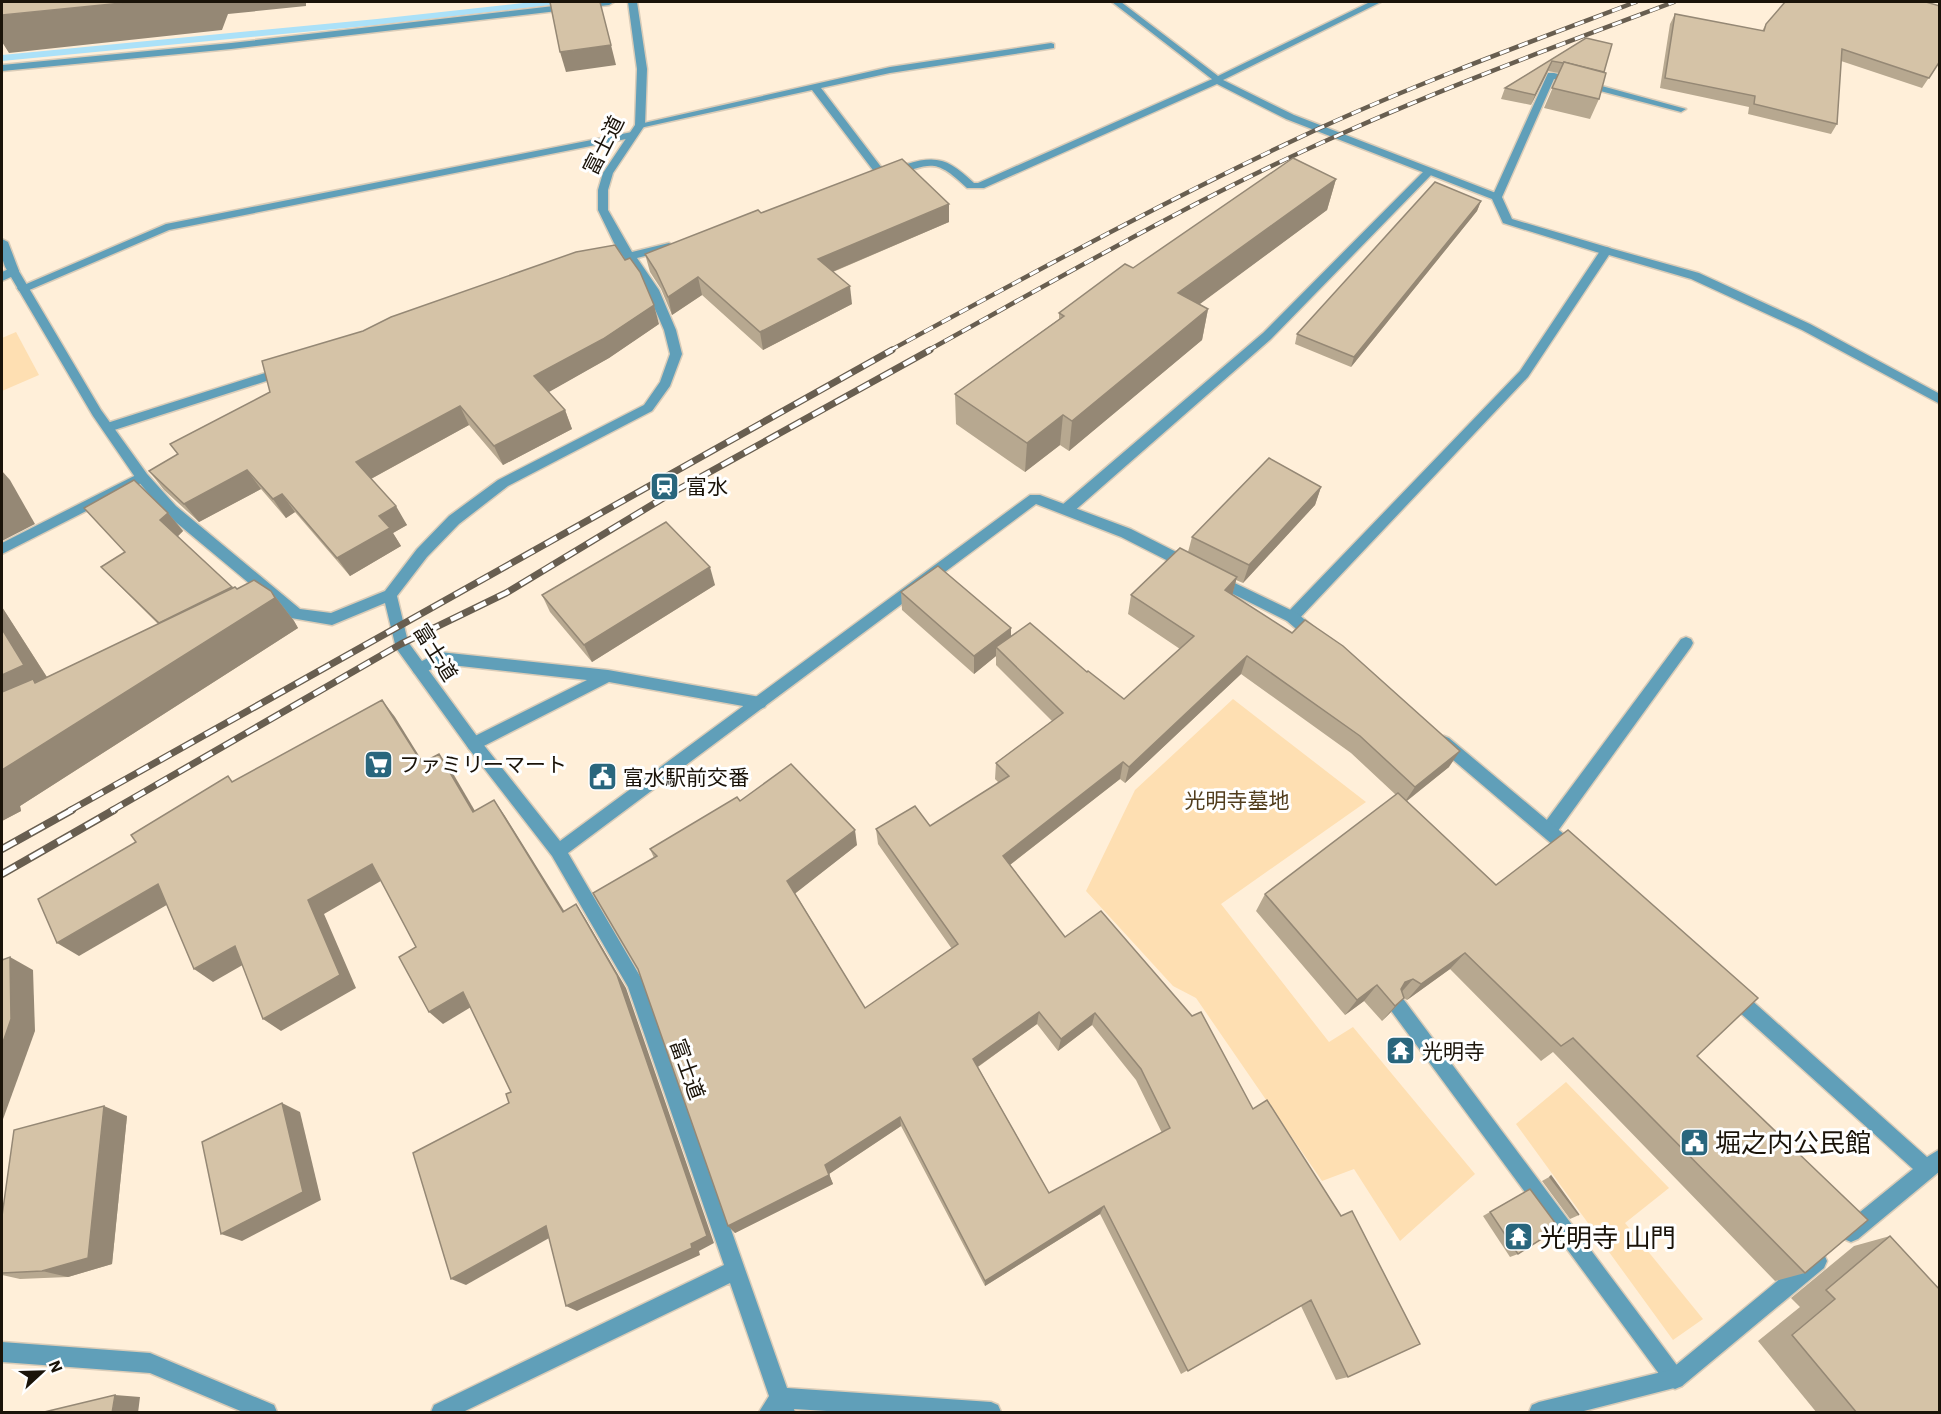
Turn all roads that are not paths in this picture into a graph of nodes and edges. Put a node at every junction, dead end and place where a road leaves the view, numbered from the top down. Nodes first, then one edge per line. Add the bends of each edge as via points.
1 (609, 2) edge
2 (632, 2) edge
3 (1116, 2) edge
4 (1376, 2) edge
5 (1052, 46) dead end
6 (2, 68) edge
7 (1217, 80) junction
8 (814, 86) junction
9 (1681, 109) dead end
10 (636, 130) junction
11 (1429, 172) junction
12 (1497, 197) junction
13 (2, 242) edge
14 (676, 245) edge
15 (1606, 250) junction
16 (632, 256) junction
17 (610, 261) edge
18 (7, 274) edge
19 (23, 288) junction
20 (293, 368) edge
21 (1940, 400) edge
22 (108, 427) junction
23 (142, 477) junction
24 (1067, 509) junction
25 (2, 549) edge
26 (390, 595) junction
27 (1292, 617) junction
28 (1686, 643) dead end
29 (1329, 648) edge
30 (419, 669) junction
31 (608, 676) junction
32 (760, 703) junction
33 (1430, 731) edge
34 (474, 744) junction
35 (1549, 830) junction
36 (558, 851) junction
37 (1584, 861) edge
38 (1725, 987) edge
39 (1398, 1006) edge
40 (1933, 1164) edge
41 (736, 1270) junction
42 (2, 1352) edge
43 (1675, 1379) junction
44 (778, 1408) edge
45 (267, 1413) edge
46 (441, 1413) edge
47 (991, 1413) edge
48 (1539, 1413) edge

1 - 6 street
2 - 10 street, 富士道 via 642,69
3 - 7 street
4 - 7 street
5 - 8 street via 890,70
7 - 8 street via 980,186 971,186 949,164 939,161 878,178
7 - 11 street via 1290,117
8 - 10 street
9 - 12 street via 1551,75
10 - 16 street, 富士道 via 608,172 603,190 603,210 620,243
10 - 19 street via 166,227
11 - 12 street
11 - 24 street via 1267,336
12 - 15 street via 1507,221
13 - 18 street
14 - 16 street
15 - 21 street via 1695,276 1806,327
15 - 27 street via 1524,374
16 - 17 street
16 - 26 street, 富士道 via 653,290 670,330 676,354 666,383 648,408 503,483 454,520
18 - 19 street
19 - 22 street
20 - 22 street
22 - 23 street
23 - 25 street
23 - 26 street via 171,510 270,602 296,614 332,619
24 - 27 street via 1126,533
24 - 32 street via 1035,498
26 - 30 street, 富士道 via 401,644
27 - 29 street
28 - 35 street
30 - 31 street via 440,658
30 - 34 street, 富士道
31 - 32 street
31 - 34 street
32 - 36 street
33 - 35 street
34 - 36 street, 富士道
35 - 37 street
36 - 41 street, 富士道 via 635,983
38 - 40 street
39 - 43 street
40 - 43 street
41 - 44 street, 富士道
41 - 46 street
42 - 45 street via 150,1363
43 - 48 street
44 - 47 street

